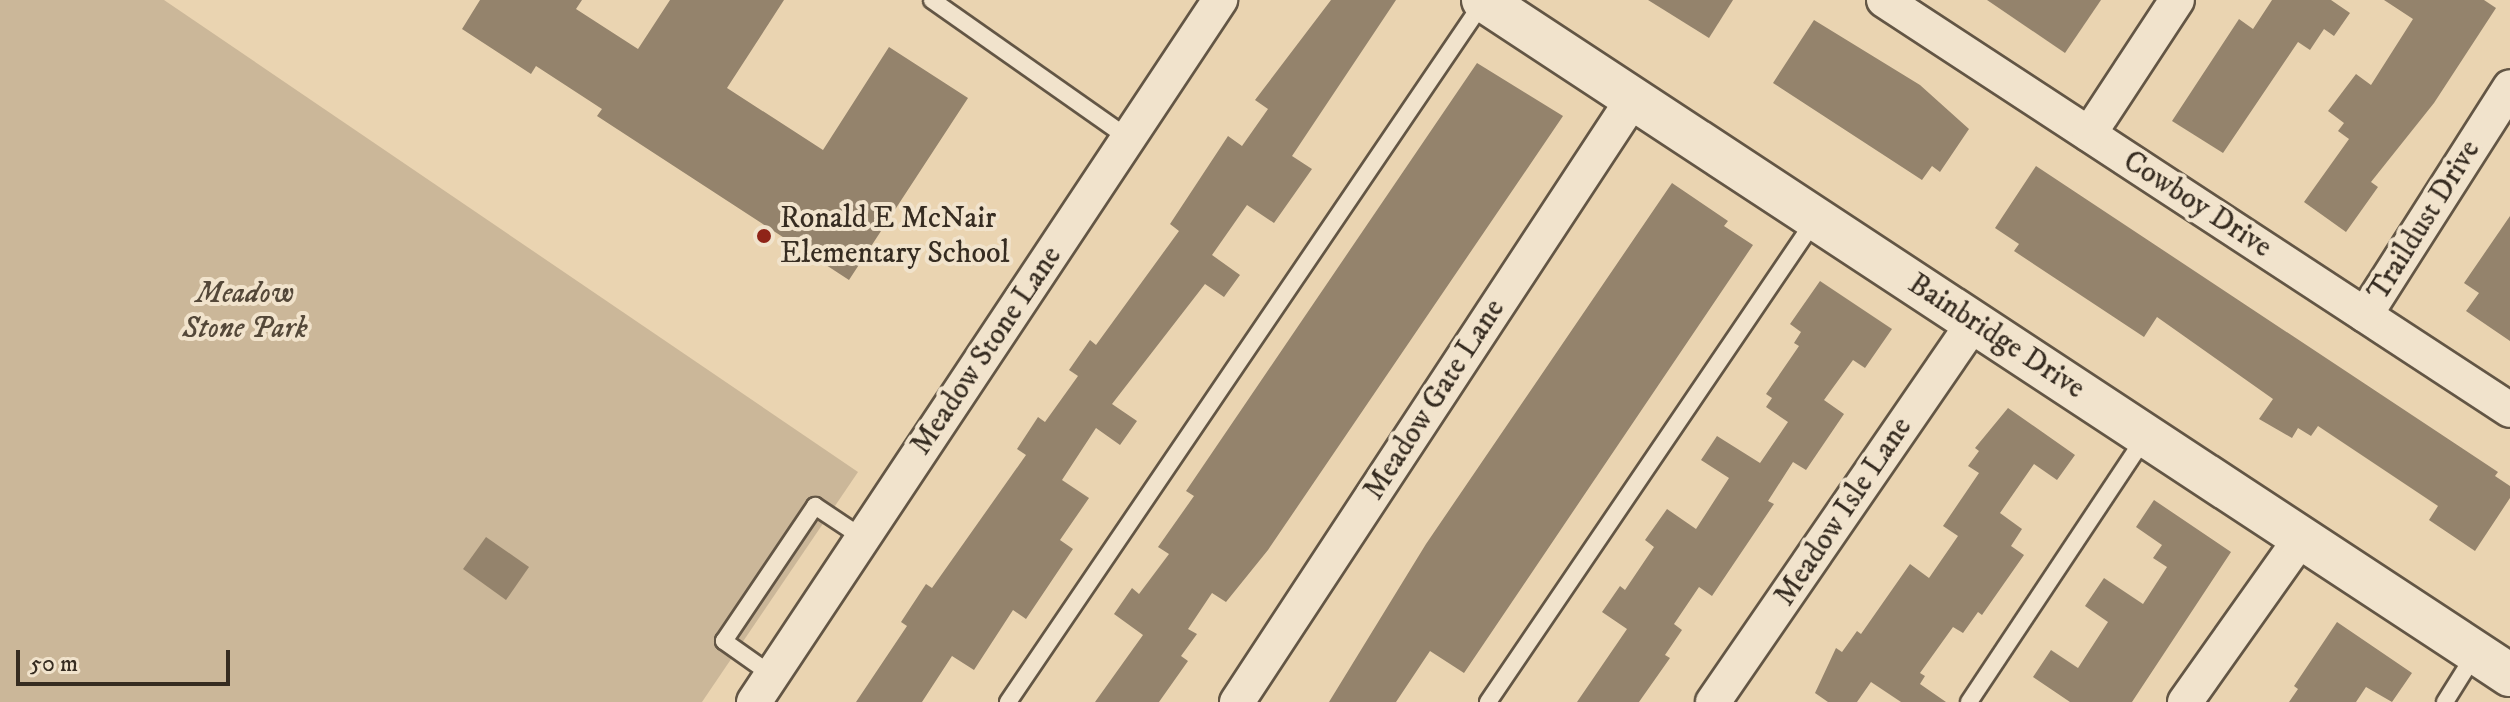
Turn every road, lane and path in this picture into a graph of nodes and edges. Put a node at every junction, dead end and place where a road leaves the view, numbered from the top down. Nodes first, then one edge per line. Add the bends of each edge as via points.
1 (932, 0) edge
2 (1220, 0) edge
3 (1483, 0) edge
4 (1884, 0) edge
5 (2177, 0) edge
6 (2510, 87) edge
7 (1633, 99) junction
8 (2089, 134) junction
9 (1128, 138) junction
10 (1816, 219) junction
11 (2365, 315) junction
12 (1974, 322) junction
13 (2510, 410) edge
14 (2146, 436) junction
15 (863, 538) junction
16 (2301, 538) junction
17 (2493, 664) edge
18 (765, 693) edge
19 (1008, 702) edge
20 (1237, 702) edge
21 (1488, 702) edge
22 (1713, 702) edge
23 (1969, 702) edge
24 (2185, 702) edge
25 (2445, 702) edge

1 - 9 lane
2 - 9 street, Meadow Stone Lane
3 - 7 street, Bainbridge Drive
3 - 19 lane
4 - 8 street, Cowboy Drive
5 - 8 street
6 - 11 street, Traildust Drive
7 - 10 street, Bainbridge Drive
7 - 20 street, Meadow Gate Lane
8 - 11 street, Cowboy Drive
9 - 15 street, Meadow Stone Lane
10 - 12 street, Bainbridge Drive
10 - 21 lane
11 - 13 street, Cowboy Drive
12 - 14 street, Bainbridge Drive
12 - 22 street, Meadow Isle Lane
14 - 16 street, Bainbridge Drive
14 - 23 lane
15 - 18 street, Meadow Stone Lane
15 - 18 lane via 815,506 732,628 724,641
16 - 17 street, Bainbridge Drive
16 - 24 street
17 - 25 lane

